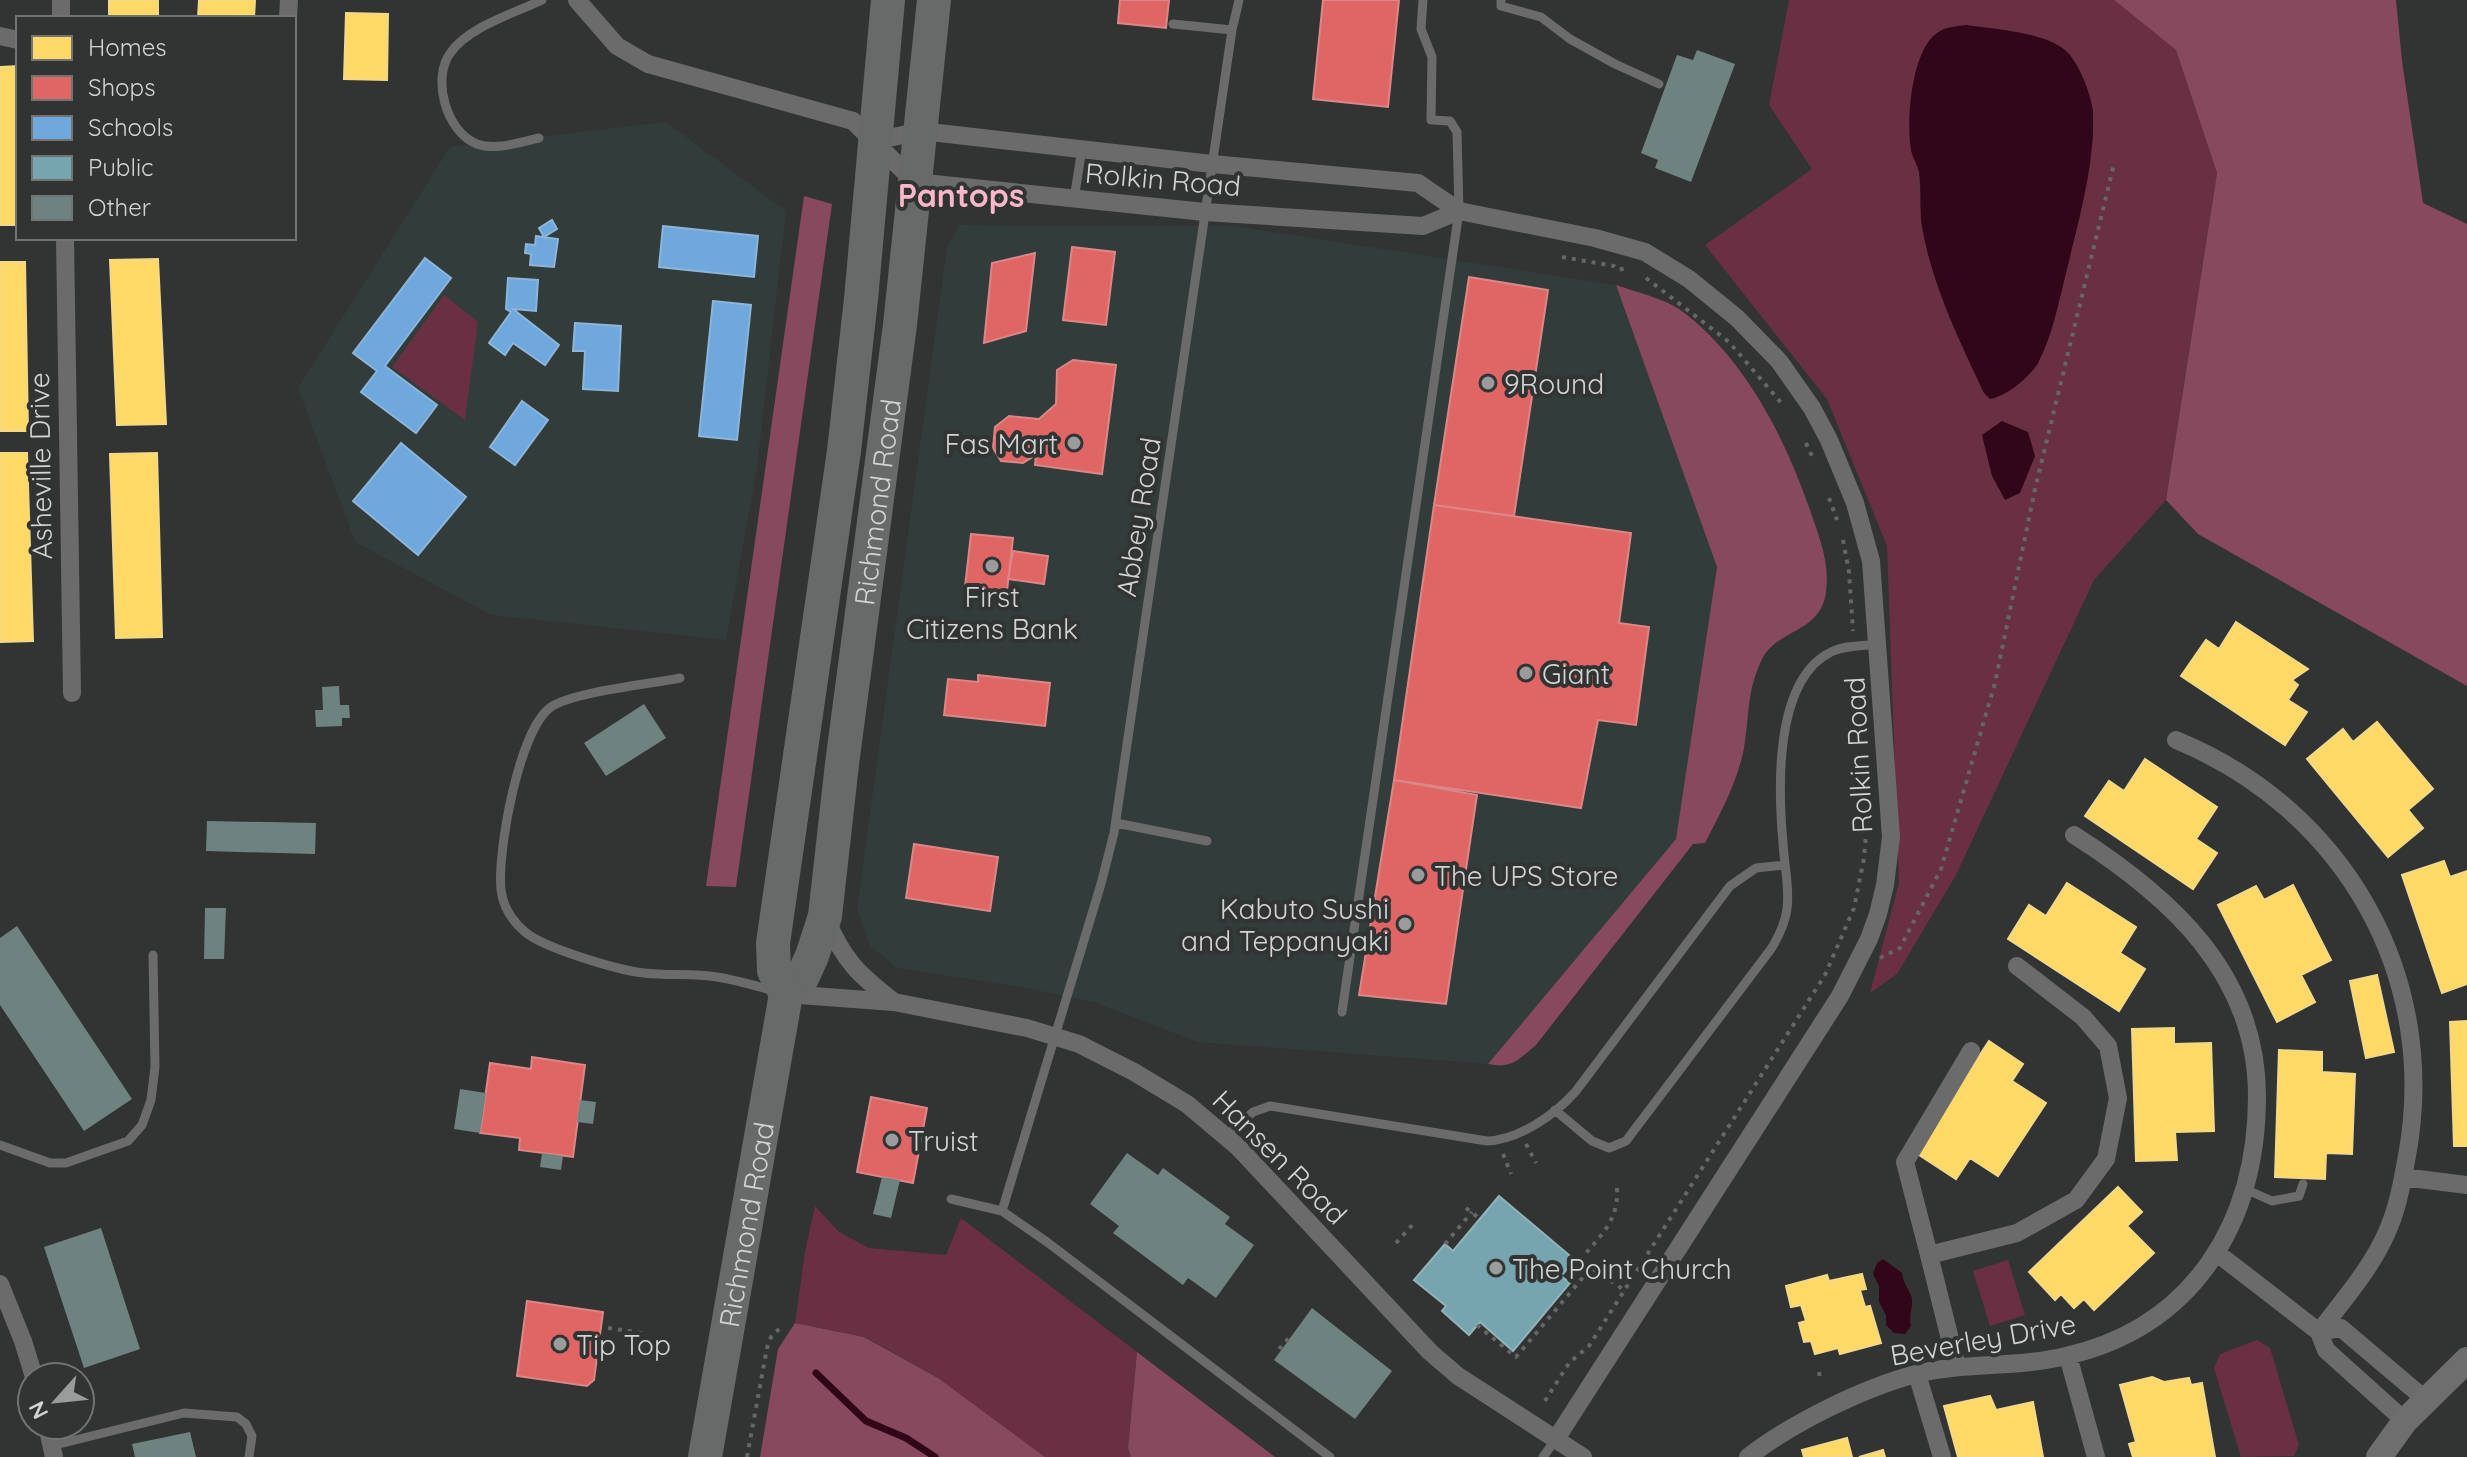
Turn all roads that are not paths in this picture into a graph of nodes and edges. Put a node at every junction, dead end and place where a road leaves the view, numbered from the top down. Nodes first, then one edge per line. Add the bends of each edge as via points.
1 (542, 0) edge
2 (577, 0) edge
3 (888, 0) edge
4 (934, 0) edge
5 (1239, 0) edge
6 (1423, 0) edge
7 (1501, 3) edge
8 (1173, 24) dead end
9 (1232, 30) junction
10 (1659, 84) dead end
11 (921, 131) junction
12 (539, 138) dead end
13 (875, 141) junction
14 (1082, 149) junction
15 (1212, 164) junction
16 (915, 182) junction
17 (1074, 199) junction
18 (1459, 211) junction
19 (1205, 212) junction
20 (65, 240) edge
21 (1879, 644) junction
22 (680, 678) dead end
23 (72, 693) dead end
24 (2176, 740) dead end
25 (1116, 823) junction
26 (2074, 835) dead end
27 (1207, 841) dead end
28 (1785, 865) junction
29 (825, 916) junction
30 (153, 955) dead end
31 (2017, 966) dead end
32 (786, 994) junction
33 (894, 1002) junction
34 (1342, 1012) dead end
35 (1054, 1035) junction
36 (1971, 1051) dead end
37 (1555, 1110) junction
38 (1226, 1137) junction
39 (0, 1145) edge
40 (2403, 1177) junction
41 (2303, 1184) dead end
42 (2467, 1185) edge
43 (2245, 1189) junction
44 (951, 1199) dead end
45 (1002, 1211) junction
46 (2217, 1253) junction
47 (1929, 1255) junction
48 (0, 1284) edge
49 (2319, 1332) junction
50 (2068, 1356) junction
51 (2467, 1360) edge
52 (29, 1361) edge
53 (1957, 1367) junction
54 (1917, 1374) junction
55 (2426, 1400) junction
56 (2405, 1421) junction
57 (1556, 1439) junction
58 (1766, 1443) junction
59 (53, 1451) edge
60 (249, 1457) edge
61 (705, 1457) edge
62 (1330, 1457) edge
63 (1543, 1457) edge
64 (1583, 1457) edge
65 (1748, 1457) edge
66 (1780, 1457) edge
67 (1942, 1457) edge
68 (2096, 1457) edge
69 (2379, 1457) edge

1 - 12 lane via 462,41 449,54 442,73 454,123 476,144
2 - 13 street via 617,46 648,64 853,121
3 - 13 highway, Richmond Road
4 - 11 highway, Richmond Road
5 - 9 lane, Abbey Road
6 - 18 lane via 1421,29 1432,57 1431,120 1450,121 1457,132
7 - 10 lane via 1541,17 1603,58
8 - 9 lane
9 - 15 lane, Abbey Road
11 - 13 street, Rolkin Road
11 - 14 street, Rolkin Road
11 - 16 highway, Richmond Road
13 - 16 street
13 - 32 highway, Richmond Road via 844,451 773,943 774,971
14 - 15 street, Rolkin Road
14 - 17 lane
15 - 18 street, Rolkin Road via 1418,183
15 - 19 lane, Abbey Road
16 - 17 street, Rolkin Road
16 - 29 highway, Richmond Road
17 - 19 street, Rolkin Road
18 - 19 street, Rolkin Road via 1423,226
18 - 21 street, Rolkin Road via 1645,252 1712,296 1761,341 1812,408 1851,490 1871,561
18 - 34 lane
19 - 25 lane, Abbey Road
20 - 23 street, Asheville Drive
21 - 28 lane via 1828,653 1807,670 1793,695 1781,782
21 - 57 street, Rolkin Road via 1891,848 1878,914 1853,972
22 - 32 lane via 563,700 541,716 510,799 502,849 506,909 524,931 551,948 642,973 715,976
24 - 40 street via 2223,762 2287,806 2334,856 2379,929 2405,1003 2412,1045 2414,1088
25 - 27 lane
25 - 35 lane, Abbey Road
26 - 43 street, Beverley Drive via 2177,913 2224,976 2251,1041 2257,1082 2257,1124
28 - 37 lane via 1756,868 1730,886 1576,1091
28 - 37 lane via 1788,904 1777,940 1631,1137 1604,1147
29 - 32 highway, Richmond Road via 802,978
29 - 33 street via 859,974
30 - 39 lane via 155,1067 142,1125 128,1141 66,1163 50,1163
31 - 47 street via 2083,1017 2108,1046 2118,1098 2106,1159 2076,1200 2017,1233
32 - 33 street, Hansen Road
32 - 61 highway, Richmond Road
33 - 35 street, Hansen Road
35 - 38 street, Hansen Road via 1134,1072 1187,1104
35 - 45 lane, Abbey Road
36 - 47 street via 1905,1162
37 - 38 lane via 1520,1132 1487,1141 1270,1106 1253,1112
38 - 57 street, Hansen Road via 1430,1352
40 - 42 street
40 - 49 street via 2379,1248
41 - 43 lane via 2299,1196 2272,1201
43 - 46 street, Beverley Drive
44 - 45 lane
45 - 62 lane
46 - 49 street
46 - 50 street, Beverley Drive via 2168,1307 2104,1345
47 - 53 street
48 - 52 street
49 - 55 street via 2341,1328
49 - 56 street via 2326,1350
50 - 53 street, Beverley Drive
50 - 68 street
51 - 55 street
53 - 54 street, Beverley Drive
54 - 58 street, Beverley Drive via 1864,1392
54 - 67 street
55 - 56 street
56 - 69 street
57 - 63 lane
57 - 64 street, Hansen Road
58 - 65 street, Beverley Drive
58 - 66 street
59 - 60 lane via 184,1413 237,1417 252,1436

